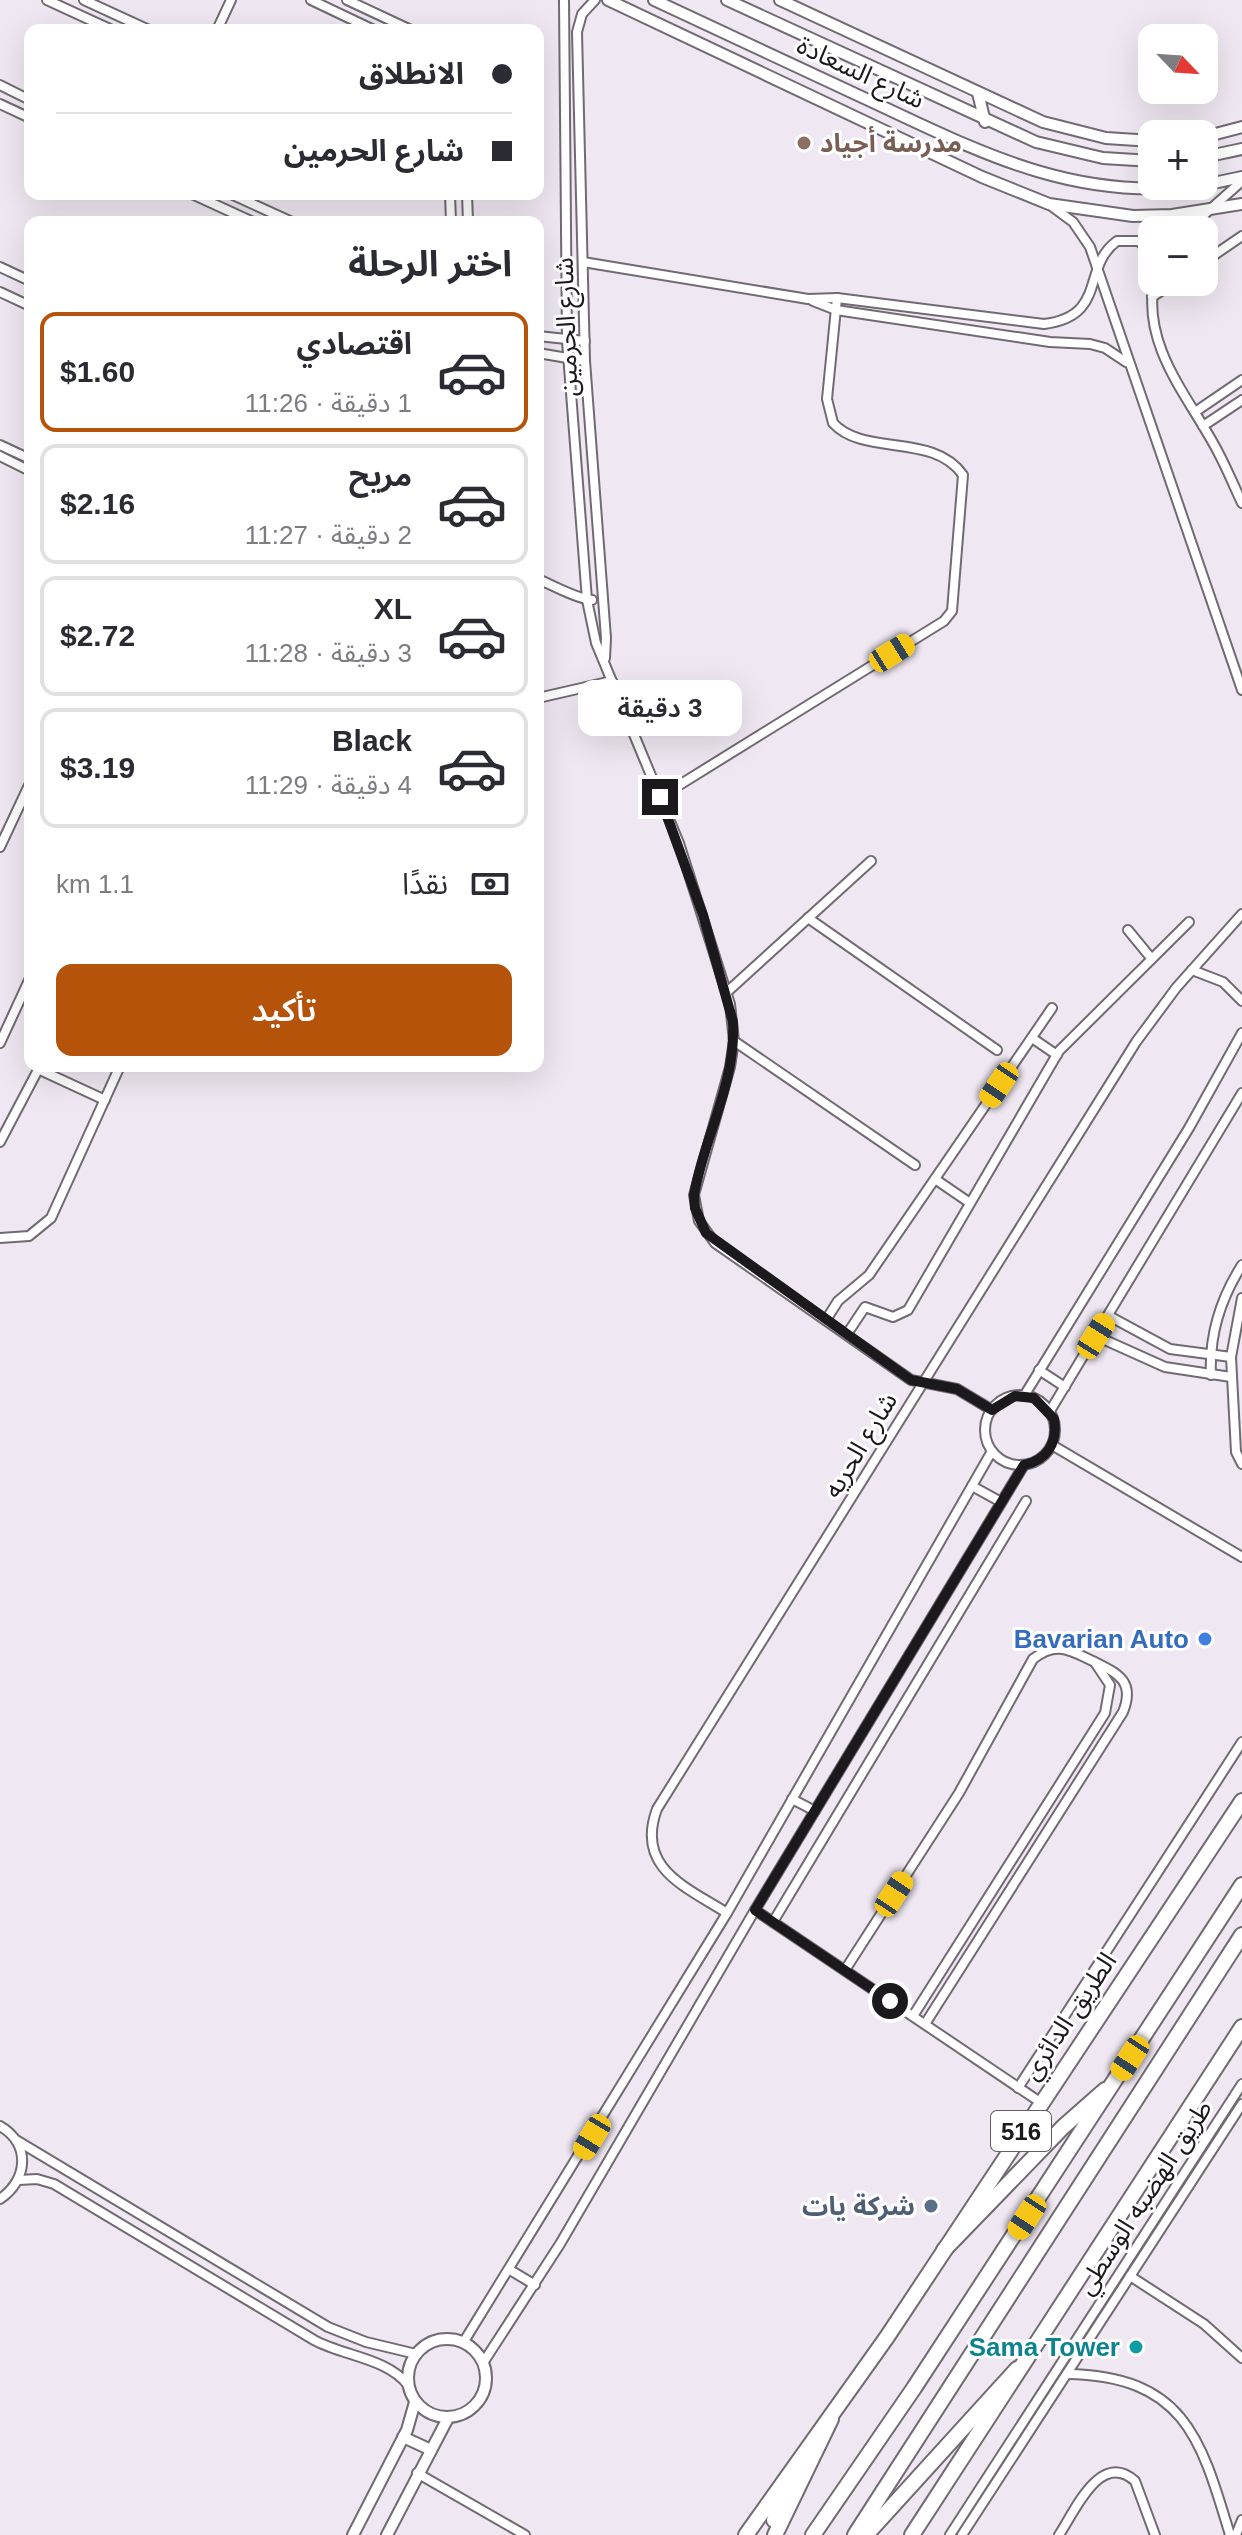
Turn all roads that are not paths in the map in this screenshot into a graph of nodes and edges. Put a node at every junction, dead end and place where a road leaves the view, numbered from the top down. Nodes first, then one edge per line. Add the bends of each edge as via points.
1 (47, 0) edge
2 (84, 0) edge
3 (231, 0) edge
4 (311, 0) edge
5 (347, 0) edge
6 (564, 0) edge
7 (595, 0) edge
8 (608, 0) edge
9 (654, 0) edge
10 (727, 0) edge
11 (780, 0) edge
12 (702, 22) junction
13 (99, 24) edge
14 (136, 24) edge
15 (220, 24) edge
16 (361, 24) edge
17 (398, 24) edge
18 (713, 49) junction
19 (0, 85) edge
20 (978, 93) junction
21 (24, 97) edge
22 (0, 104) edge
23 (24, 115) edge
24 (985, 122) junction
25 (1242, 127) edge
26 (1218, 133) edge
27 (952, 139) junction
28 (1138, 139) edge
29 (1242, 149) edge
30 (1218, 154) edge
31 (1138, 159) edge
32 (957, 165) junction
33 (1242, 179) edge
34 (1218, 183) edge
35 (1138, 189) edge
36 (203, 200) edge
37 (245, 201) joint
38 (1049, 204) junction
39 (1242, 204) edge
40 (1209, 211) junction
41 (232, 216) edge
42 (238, 216) edge
43 (279, 216) edge
44 (1203, 216) edge
45 (1242, 236) edge
46 (1138, 241) edge
47 (1218, 252) edge
48 (583, 262) junction
49 (0, 267) edge
50 (1099, 274) junction
51 (24, 278) edge
52 (0, 292) edge
53 (1152, 297) edge
54 (837, 298) junction
55 (808, 299) junction
56 (24, 303) edge
57 (836, 310) junction
58 (544, 337) edge
59 (567, 341) junction
60 (585, 341) junction
61 (544, 354) edge
62 (568, 360) junction
63 (585, 361) junction
64 (1129, 364) junction
65 (1242, 380) edge
66 (1242, 400) edge
67 (1195, 412) junction
68 (1203, 426) junction
69 (0, 445) edge
70 (0, 456) edge
71 (24, 456) edge
72 (24, 468) edge
73 (1241, 499) edge
74 (544, 581) edge
75 (600, 582) junction
76 (586, 583) junction
77 (569, 590) junction
78 (602, 599) junction
79 (587, 600) junction
80 (605, 658) junction
81 (612, 681) junction
82 (1242, 690) edge
83 (544, 697) edge
84 (24, 796) edge
85 (660, 797) junction
86 (0, 847) edge
87 (871, 861) dead end
88 (1242, 914) edge
89 (808, 918) junction
90 (1189, 922) dead end
91 (1128, 930) dead end
92 (1151, 958) junction
93 (1192, 970) junction
94 (24, 991) edge
95 (727, 992) junction
96 (1242, 1001) edge
97 (1052, 1008) dead end
98 (1242, 1033) edge
99 (1032, 1038) junction
100 (734, 1041) junction
101 (0, 1043) edge
102 (997, 1050) dead end
103 (1057, 1055) junction
104 (36, 1072) edge
105 (49, 1072) edge
106 (117, 1072) edge
107 (1242, 1093) edge
108 (105, 1100) junction
109 (0, 1142) edge
110 (915, 1165) dead end
111 (935, 1179) junction
112 (970, 1203) junction
113 (0, 1238) edge
114 (1241, 1267) edge
115 (1242, 1298) edge
116 (1109, 1316) junction
117 (826, 1320) junction
118 (847, 1334) junction
119 (1096, 1336) junction
120 (1210, 1356) junction
121 (1231, 1357) junction
122 (1039, 1370) junction
123 (1211, 1375) junction
124 (1231, 1377) junction
125 (921, 1384) junction
126 (1065, 1387) junction
127 (1024, 1396) junction
128 (992, 1410) junction
129 (1050, 1411) junction
130 (1052, 1445) junction
131 (992, 1451) junction
132 (1242, 1464) edge
133 (1024, 1465) junction
134 (972, 1486) junction
135 (1026, 1501) dead end
136 (1001, 1502) junction
137 (1242, 1557) edge
138 (1096, 1663) junction
139 (1098, 1726) junction
140 (1110, 1734) junction
141 (1242, 1742) edge
142 (792, 1799) junction
143 (1242, 1801) edge
144 (815, 1811) junction
145 (1024, 1842) junction
146 (1036, 1851) junction
147 (1242, 1885) edge
148 (755, 1910) junction
149 (727, 1913) junction
150 (773, 1922) junction
151 (1242, 1935) edge
152 (959, 1943) junction
153 (972, 1951) junction
154 (845, 1970) junction
155 (913, 2016) junction
156 (925, 2024) junction
157 (1242, 2027) edge
158 (1114, 2083) junction
159 (1242, 2084) edge
160 (1018, 2088) junction
161 (1040, 2102) junction
162 (1228, 2105) junction
163 (1241, 2110) edge
164 (0, 2126) edge
165 (16, 2140) junction
166 (19, 2180) junction
167 (0, 2199) edge
168 (944, 2250) junction
169 (510, 2270) junction
170 (1130, 2276) junction
171 (535, 2285) junction
172 (1092, 2315) junction
173 (1101, 2321) junction
174 (463, 2343) junction
175 (416, 2354) junction
176 (1242, 2358) edge
177 (483, 2363) junction
178 (1017, 2369) junction
179 (1067, 2374) junction
180 (408, 2385) junction
181 (415, 2402) junction
182 (448, 2418) junction
183 (831, 2419) junction
184 (403, 2437) junction
185 (429, 2449) junction
186 (799, 2462) junction
187 (417, 2473) junction
188 (1242, 2520) edge
189 (952, 2532) edge
190 (353, 2535) edge
191 (387, 2535) edge
192 (525, 2535) edge
193 (746, 2535) edge
194 (767, 2535) edge
195 (775, 2535) edge
196 (813, 2535) edge
197 (855, 2535) edge
198 (866, 2535) edge
199 (912, 2535) edge
200 (963, 2535) edge
201 (1059, 2535) edge
202 (1155, 2535) edge
203 (1230, 2535) edge
204 (1236, 2535) edge

1 - 13 street
2 - 14 street
3 - 15 street
4 - 16 street
5 - 17 street
6 - 59 street, شارع الحرمين
7 - 48 street, شارع الحرمين via 582,14 577,32
8 - 18 street
9 - 12 street, شارع السعادة
10 - 24 street, شارع السعادة
11 - 20 street
12 - 18 street
12 - 27 street, شارع السعادة
18 - 32 street
19 - 21 street
20 - 24 street
20 - 28 street via 1074,132
22 - 23 street
24 - 31 street, شارع السعادة via 1069,152
25 - 26 street
27 - 32 street
27 - 35 street, شارع السعادة via 1062,180
29 - 30 street
32 - 38 street
33 - 34 street
33 - 40 street
36 - 41 street
37 - 42 street
37 - 43 street
38 - 40 street via 1133,216
38 - 50 street via 1082,234
39 - 40 street
40 - 44 street
45 - 47 street
46 - 50 street via 1124,239 1106,252
48 - 55 street
48 - 60 street, شارع الحرمين
49 - 51 street
50 - 54 street via 1083,307 1059,322 1044,324
50 - 64 street
52 - 56 street
53 - 67 street via 1162,354
54 - 55 street
54 - 57 street
55 - 57 street
57 - 64 street via 1090,344
57 - 85 street via 827,407 833,423 854,435 941,455 963,475 952,611 944,621
58 - 59 street
59 - 60 street
59 - 62 street, شارع الحرمين
60 - 63 street, شارع الحرمين
61 - 62 street
62 - 63 street
62 - 76 street, شارع الحرمين
63 - 75 street, شارع الحرمين
64 - 82 street
65 - 67 street
66 - 68 street
67 - 68 street
68 - 73 street
69 - 71 street
70 - 72 street
74 - 77 street
75 - 76 street
75 - 78 street, شارع الحرمين
76 - 77 street
76 - 79 street, شارع الحرمين
77 - 79 street
78 - 79 street
78 - 80 street, شارع الحرمين
79 - 80 street, شارع الحرمين via 596,643
80 - 81 street, شارع الحرمين
81 - 83 street
81 - 85 street, شارع الحرمين
84 - 86 street
85 - 95 street, شارع الحرمين
87 - 89 street
88 - 93 street, شارع الحريه
89 - 95 street
89 - 102 street
90 - 92 street
91 - 92 street
92 - 103 street
93 - 96 street via 1223,982
93 - 125 street, شارع الحريه via 1136,1042
94 - 101 street
95 - 100 street, شارع الحرمين
97 - 99 street
98 - 122 street
99 - 103 street
99 - 111 street
100 - 110 street
100 - 117 street, شارع الحرمين via 718,1119 696,1182 699,1221 715,1243
103 - 112 street
104 - 109 street
105 - 108 street
106 - 108 street
107 - 116 street
108 - 113 street via 51,1218 29,1236
111 - 112 street
111 - 117 street via 869,1275 838,1301
112 - 118 street via 905,1313 893,1317 865,1307
114 - 120 street via 1223,1301
115 - 121 street
116 - 119 street
116 - 120 street via 1158,1345
117 - 118 street, شارع الحرمين
118 - 125 street, شارع الحرمين
119 - 123 street via 1165,1367
119 - 126 street
120 - 121 street
120 - 123 street
121 - 124 street
122 - 126 street
122 - 127 street
123 - 124 street
124 - 132 street via 1236,1452
125 - 128 street, شارع الحرمين via 957,1389
125 - 149 street, شارع الحريه via 654,1817 652,1843 666,1873
126 - 129 street
127 - 128 street via 1006,1398
127 - 129 street
128 - 131 street via 985,1431
129 - 130 street
130 - 133 street via 1041,1459
130 - 137 street
131 - 133 street via 1006,1463
131 - 134 street
133 - 136 street
134 - 136 street
134 - 142 street
135 - 150 street
136 - 144 street
138 - 139 street via 1107,1676 1110,1692
138 - 140 street via 1121,1675 1128,1688 1125,1708
138 - 154 street via 1063,1647 1033,1659 959,1793
139 - 140 street
139 - 145 street
140 - 146 street
141 - 160 street
142 - 144 street
142 - 149 street
143 - 161 highway, الطريق الدائري / 516
144 - 148 street
145 - 146 street
145 - 152 street
146 - 153 street
147 - 158 highway, 516
148 - 150 street
148 - 171 street
149 - 169 street
150 - 154 street
151 - 197 highway
152 - 153 street
152 - 155 street
153 - 156 street
154 - 155 street
155 - 156 street
156 - 160 street
157 - 178 highway
158 - 168 highway, 516
158 - 196 highway, 516
159 - 162 street, طريق الهضبه الوسطي
160 - 161 street
161 - 168 highway, الطريق الدائري / 516
162 - 163 street
162 - 172 street, طريق الهضبه الوسطي
163 - 170 street, طريق الهضبه الوسطي
164 - 165 street
165 - 166 street via 23,2160
165 - 175 street via 328,2327
166 - 167 street
166 - 180 street via 54,2184 314,2340 390,2368
168 - 183 highway, الطريق الدائري / 516
169 - 171 street
169 - 174 street
170 - 173 street, طريق الهضبه الوسطي
170 - 176 street via 1204,2324
171 - 177 street
172 - 173 street
172 - 189 street, طريق الهضبه الوسطي
173 - 179 street, طريق الهضبه الوسطي
174 - 175 street via 438,2340
174 - 177 street
175 - 180 street
177 - 182 street via 486,2381 480,2399 466,2412
178 - 198 highway
178 - 199 highway
179 - 200 street, طريق الهضبه الوسطي
179 - 203 street via 1111,2376 1172,2407 1199,2443
180 - 181 street
181 - 182 street via 430,2414
181 - 184 street
182 - 185 street
183 - 186 highway, الطريق الدائري / 516
183 - 195 highway, 516
184 - 185 street
184 - 190 street
185 - 187 street
186 - 193 highway, الطريق الدائري / 516
186 - 194 highway, 516
187 - 191 street
187 - 192 street
188 - 204 street
189 - 200 street
201 - 202 street via 1095,2480 1111,2472 1135,2481

